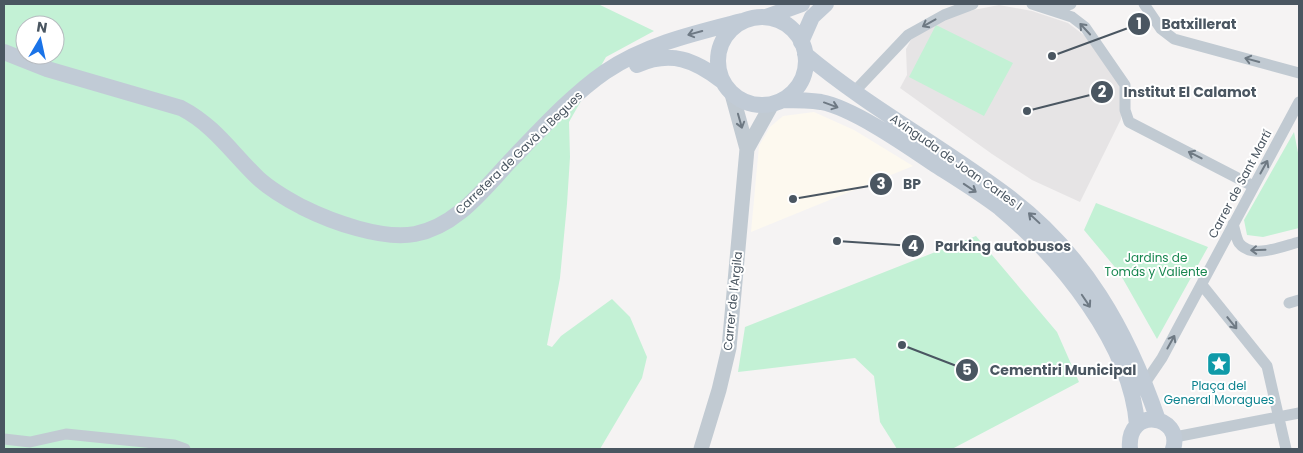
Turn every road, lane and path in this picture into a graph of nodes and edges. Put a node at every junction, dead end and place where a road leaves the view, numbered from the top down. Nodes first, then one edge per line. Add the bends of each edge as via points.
1 (826, 4) edge
2 (973, 4) edge
3 (1032, 4) edge
4 (1071, 4) edge
5 (1144, 4) edge
6 (793, 5) edge
7 (1054, 10) junction
8 (766, 18) junction
9 (742, 22) junction
10 (803, 48) junction
11 (4, 52) edge
12 (4, 60) edge
13 (1299, 72) edge
14 (727, 88) junction
15 (854, 92) junction
16 (778, 102) junction
17 (1299, 102) edge
18 (747, 149) junction
19 (1253, 186) junction
20 (1233, 224) junction
21 (1299, 242) edge
22 (1202, 285) junction
23 (1145, 383) junction
24 (1299, 413) edge
25 (1279, 417) junction
26 (1158, 420) junction
27 (1137, 424) junction
28 (4, 439) edge
29 (1174, 443) edge
30 (186, 449) edge
31 (701, 449) edge
32 (1127, 449) edge
33 (1286, 449) edge

1 - 10 main road via 812,17
2 -> 15 street via 944,15 908,35
3 - 7 street
4 - 7 street
13 -> 5 street via 1174,39 1161,29
6 - 8 main road
19 -> 7 street via 1129,122 1121,76 1085,27 1072,17
8 - 9 main road
8 - 10 main road via 787,25
9 -> 11 main road, Carretera de Gavà a Begues via 671,40 617,65 594,80 569,103 464,210 427,231 402,236 332,219 269,188 222,137 181,108 47,69
9 - 14 main road via 729,31 720,45 718,66
10 - 15 main road, Avinguda de Joan Carles I
10 - 16 main road via 805,70 802,80 792,94
12 - 14 main road, Carretera de Gavà a Begues via 46,76 184,116 219,144 254,183 278,203 327,226 377,242 399,244 425,241 444,234 467,218 571,113 606,83 647,60 665,56 691,63
14 - 16 main road via 751,104
14 -> 18 street, Carrer de l'Argila
23 -> 15 main road, Avinguda de Joan Carles I via 1109,307 1084,272 1048,232 1007,195
16 - 18 street, Carrer de l'Argila
16 -> 27 main road, Avinguda de Joan Carles I via 822,102 859,118 921,155 1019,225 1053,260 1095,315 1132,392
19 -> 17 street, Carrer de Sant Martí
18 - 31 street, Carrer de l'Argila via 728,348
19 - 20 street, Carrer de Sant Martí
21 -> 20 street via 1262,251 1248,250 1239,242
20 - 22 street, Carrer de Sant Martí
23 -> 22 street, Carrer de Sant Martí
22 -> 25 street via 1267,366
23 - 26 main road, Avinguda de Joan Carles I
24 - 25 street
25 - 29 street
25 - 33 street
26 - 27 main road via 1144,420
26 - 29 main road via 1170,428
27 - 32 main road via 1131,432
28 - 30 street via 30,442 66,434 93,435 174,444

